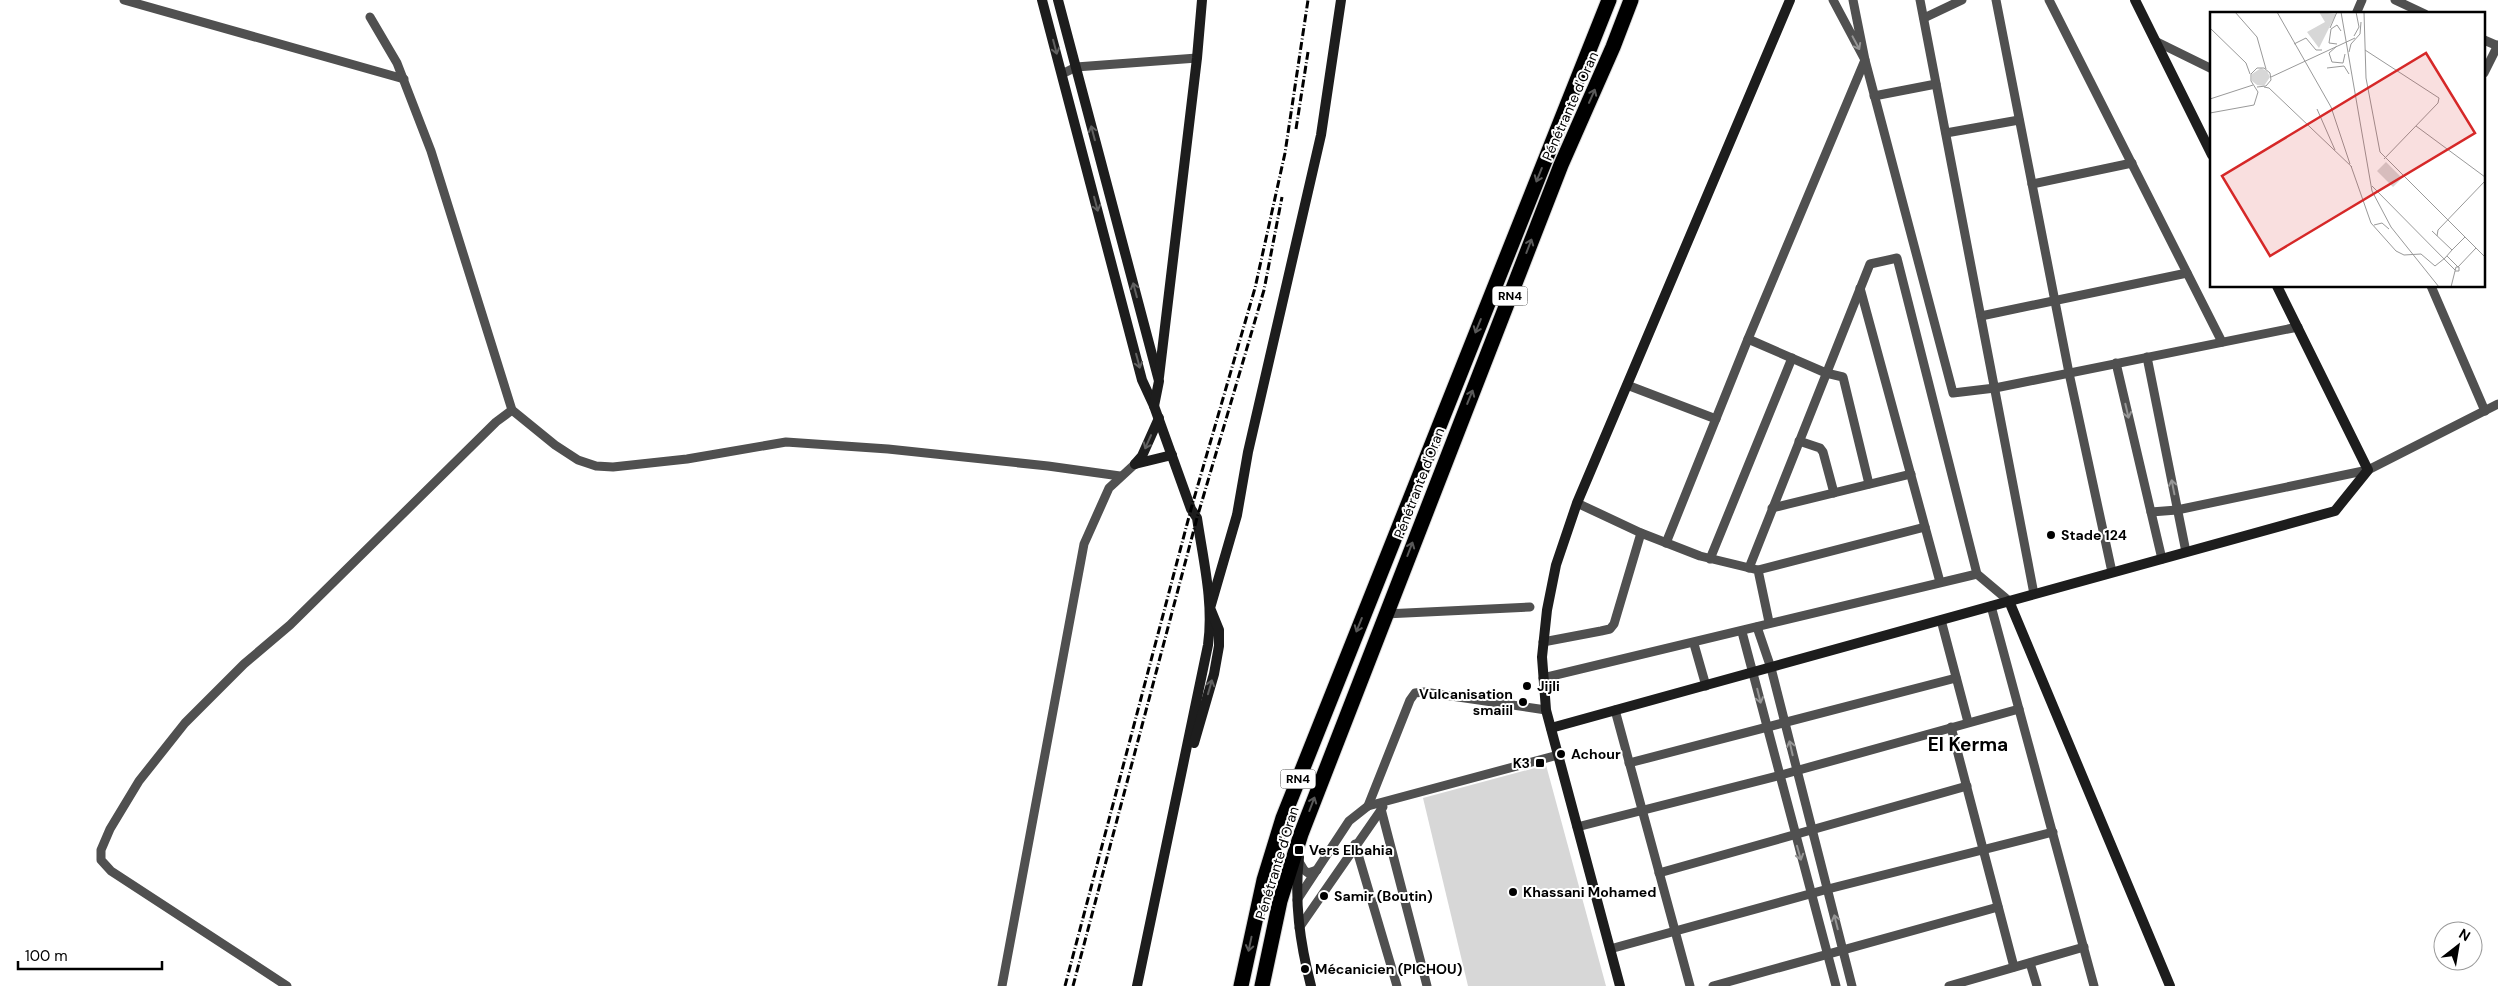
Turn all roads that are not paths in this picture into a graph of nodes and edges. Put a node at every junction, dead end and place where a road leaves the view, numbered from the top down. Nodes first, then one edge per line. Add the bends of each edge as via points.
1 (124, 0) edge
2 (1042, 0) edge
3 (1058, 0) edge
4 (1202, 0) edge
5 (1341, 0) edge
6 (1609, 0) edge
7 (1631, 0) edge
8 (1790, 0) edge
9 (1833, 0) edge
10 (1853, 0) edge
11 (1920, 0) edge
12 (1962, 0) edge
13 (1996, 0) edge
14 (2049, 0) edge
15 (2135, 0) edge
16 (2362, 0) edge
17 (2395, 0) edge
18 (2357, 12) edge
19 (2421, 12) edge
20 (370, 17) dead end
21 (1924, 18) junction
22 (2155, 41) junction
23 (2486, 41) edge
24 (2498, 46) edge
25 (1197, 58) junction
26 (1865, 60) junction
27 (1076, 67) junction
28 (2210, 68) edge
29 (2486, 69) edge
30 (1062, 74) junction
31 (404, 79) junction
32 (1936, 84) junction
33 (1874, 96) junction
34 (2019, 120) junction
35 (1946, 133) junction
36 (2210, 151) edge
37 (2132, 163) junction
38 (2032, 184) junction
39 (2187, 273) junction
40 (1860, 288) junction
41 (2278, 288) edge
42 (2432, 288) edge
43 (2055, 301) junction
44 (1981, 316) junction
45 (2298, 327) junction
46 (1748, 339) junction
47 (2222, 342) junction
48 (2147, 357) junction
49 (1792, 358) junction
50 (2116, 363) junction
51 (1826, 373) junction
52 (2069, 373) junction
53 (1159, 381) junction
54 (1627, 385) junction
55 (1995, 388) junction
56 (2498, 404) edge
57 (1154, 406) junction
58 (512, 410) junction
59 (2485, 411) junction
60 (1159, 418) junction
61 (1716, 419) junction
62 (1799, 441) junction
63 (1172, 455) junction
64 (1135, 464) junction
65 (2368, 470) junction
66 (1911, 474) junction
67 (1120, 476) junction
68 (1869, 484) junction
69 (1834, 493) junction
70 (1577, 503) junction
71 (1772, 508) junction
72 (2177, 510) junction
73 (2151, 512) junction
74 (1925, 527) junction
75 (1641, 533) junction
76 (1666, 543) junction
77 (2186, 552) junction
78 (1710, 559) junction
79 (2162, 559) junction
80 (1749, 568) junction
81 (1758, 570) junction
82 (2112, 572) junction
83 (1978, 574) junction
84 (1940, 582) junction
85 (2034, 594) junction
86 (2009, 601) junction
87 (1992, 606) junction
88 (1530, 607) dead end
89 (1210, 608) junction
90 (1385, 614) junction
91 (1941, 620) junction
92 (1770, 622) junction
93 (1757, 626) junction
94 (1742, 632) junction
95 (1543, 642) junction
96 (1694, 644) junction
97 (1771, 668) junction
98 (1754, 673) junction
99 (1543, 678) junction
100 (1956, 678) junction
101 (1706, 686) junction
102 (2019, 709) junction
103 (1546, 710) junction
104 (1615, 710) junction
105 (1785, 722) junction
106 (1968, 722) junction
107 (1951, 727) junction
108 (1551, 728) junction
109 (1768, 728) junction
110 (1558, 755) junction
111 (1629, 763) junction
112 (1796, 770) junction
113 (1781, 775) junction
114 (1967, 786) junction
115 (1394, 799) junction
116 (1368, 806) junction
117 (1381, 809) junction
118 (1642, 809) junction
119 (1577, 827) junction
120 (1813, 828) junction
121 (2053, 832) junction
122 (1301, 834) junction
123 (1794, 834) junction
124 (1355, 844) junction
125 (1983, 850) junction
126 (1298, 860) junction
127 (1317, 870) junction
128 (1659, 873) junction
129 (1828, 889) junction
130 (1811, 894) junction
131 (1297, 900) junction
132 (1998, 907) junction
133 (1299, 928) junction
134 (1674, 931) junction
135 (2084, 947) junction
136 (1610, 949) junction
137 (1843, 951) junction
138 (1827, 955) junction
139 (2030, 963) junction
140 (2014, 967) junction
141 (287, 986) edge
142 (1002, 986) edge
143 (1138, 986) edge
144 (1241, 986) edge
145 (1262, 986) edge
146 (1311, 986) edge
147 (1397, 986) edge
148 (1427, 986) edge
149 (1620, 986) edge
150 (1690, 986) edge
151 (1713, 986) edge
152 (1836, 986) edge
153 (1852, 986) edge
154 (1950, 986) edge
155 (2037, 986) edge
156 (2094, 986) edge
157 (2170, 986) edge

1 - 31 street
2 -> 30 street
3 - 27 street
4 - 25 street
5 - 89 street via 1321,134 1248,452 1237,515
6 -> 144 highway, Pénétrante d'Oran / RN4 via 1283,818 1264,880
90 -> 7 highway, Pénétrante d'Oran / RN4 via 1561,164
8 - 54 street
9 -> 26 street
10 - 26 street
11 - 21 street
12 - 21 street
13 - 34 street
14 - 37 street
15 - 22 street
16 - 18 street
17 - 19 street
20 - 31 street
21 - 32 street
22 - 28 street
22 - 36 street
23 - 24 street
24 - 29 street
25 - 27 street
25 - 53 street
26 - 33 street
26 - 46 street
27 - 30 street
53 -> 27 street
30 -> 57 street via 1142,380
31 - 58 street via 431,151
32 - 33 street
32 - 35 street
33 - 55 street via 1953,393
34 - 35 street
34 - 38 street
35 - 44 street
37 - 38 street
37 - 39 street
38 - 43 street
39 - 43 street
39 - 47 street
40 - 51 street
40 - 66 street
40 - 83 street via 1870,264 1897,258
41 - 45 street
42 - 59 street
43 - 44 street
43 - 52 street
44 - 55 street
45 - 47 street
45 - 65 street
46 - 49 street
46 - 61 street
47 - 48 street
48 - 50 street
72 -> 48 street
49 - 51 street
49 - 78 street
50 - 52 street
50 -> 73 street
51 - 62 street
51 - 68 street via 1843,377
52 - 55 street
52 - 82 street
53 - 57 street
54 - 61 street
54 - 70 street
55 - 85 street
56 - 59 street
57 - 60 street
58 - 67 street via 555,445 578,460 596,466 687,459 786,442 888,449
58 - 141 street via 185,723 139,781 101,850 101,860 111,871
59 - 65 street
60 - 63 street
60 -> 64 street via 1142,456
61 - 76 street
62 - 69 street via 1824,452
62 - 71 street
63 - 64 street
63 - 89 street via 1197,518
64 - 67 street
65 - 72 street
65 - 77 street via 2335,511
66 - 68 street
66 - 74 street
67 - 142 street via 1109,488 1084,544
68 - 69 street
69 - 71 street
70 - 75 street
70 - 95 street via 1556,564
71 - 80 street
72 - 73 street
72 - 77 street
73 - 79 street
74 - 81 street
74 - 84 street
75 - 76 street
75 - 95 street via 1610,629
76 - 78 street
77 - 79 street
78 - 80 street
79 - 82 street
80 - 81 street
81 - 92 street
82 - 85 street
83 - 84 street
83 - 86 street
84 - 92 street
85 - 86 street
86 - 87 street
86 - 157 street
87 - 91 street
87 - 102 street
88 - 90 street
89 - 143 street via 1219,630 1214,674 1172,818
122 -> 90 highway, Pénétrante d'Oran / RN4
91 - 97 street
91 - 100 street
92 - 93 street
93 - 94 street
93 - 97 street
94 - 96 street
94 - 98 street
95 - 99 street
96 - 99 street
96 - 101 street
97 - 98 street
97 - 105 street
98 - 101 street
98 -> 109 street
99 - 103 street
100 - 105 street
100 - 106 street
101 - 104 street
102 - 106 street
102 - 121 street
103 - 108 street
103 - 116 street via 1415,693
104 - 108 street
104 - 111 street
105 - 109 street
112 -> 105 street
106 - 107 street
107 - 112 street
107 - 114 street
108 - 110 street
109 - 111 street
109 - 113 street
110 - 115 street
110 - 119 street
111 - 118 street
112 - 113 street
112 - 120 street
113 - 118 street
113 - 123 street
114 - 120 street
114 - 125 street
115 - 116 street
115 - 117 street
116 - 127 street via 1349,821
117 - 124 street
117 - 148 street
118 - 119 street
118 - 128 street
119 - 136 street
120 - 123 street
120 - 129 street
121 - 125 street
121 - 135 street
122 - 126 street
122 - 145 highway, Pénétrante d'Oran / RN4 via 1280,901
123 - 128 street
123 -> 130 street
124 - 133 street
124 - 147 street
125 - 129 street
125 - 132 street
126 - 127 street via 1308,873
126 - 131 street
127 - 131 street
128 - 134 street
129 - 130 street
137 -> 129 street
130 - 134 street
130 - 138 street
131 - 133 street
132 - 137 street
132 - 140 street
133 - 146 street
134 - 136 street
134 - 150 street
135 - 139 street
135 - 156 street
136 - 149 street
137 - 138 street
137 - 153 street
138 - 151 street
138 - 152 street
139 - 140 street
139 - 155 street
140 - 154 street

